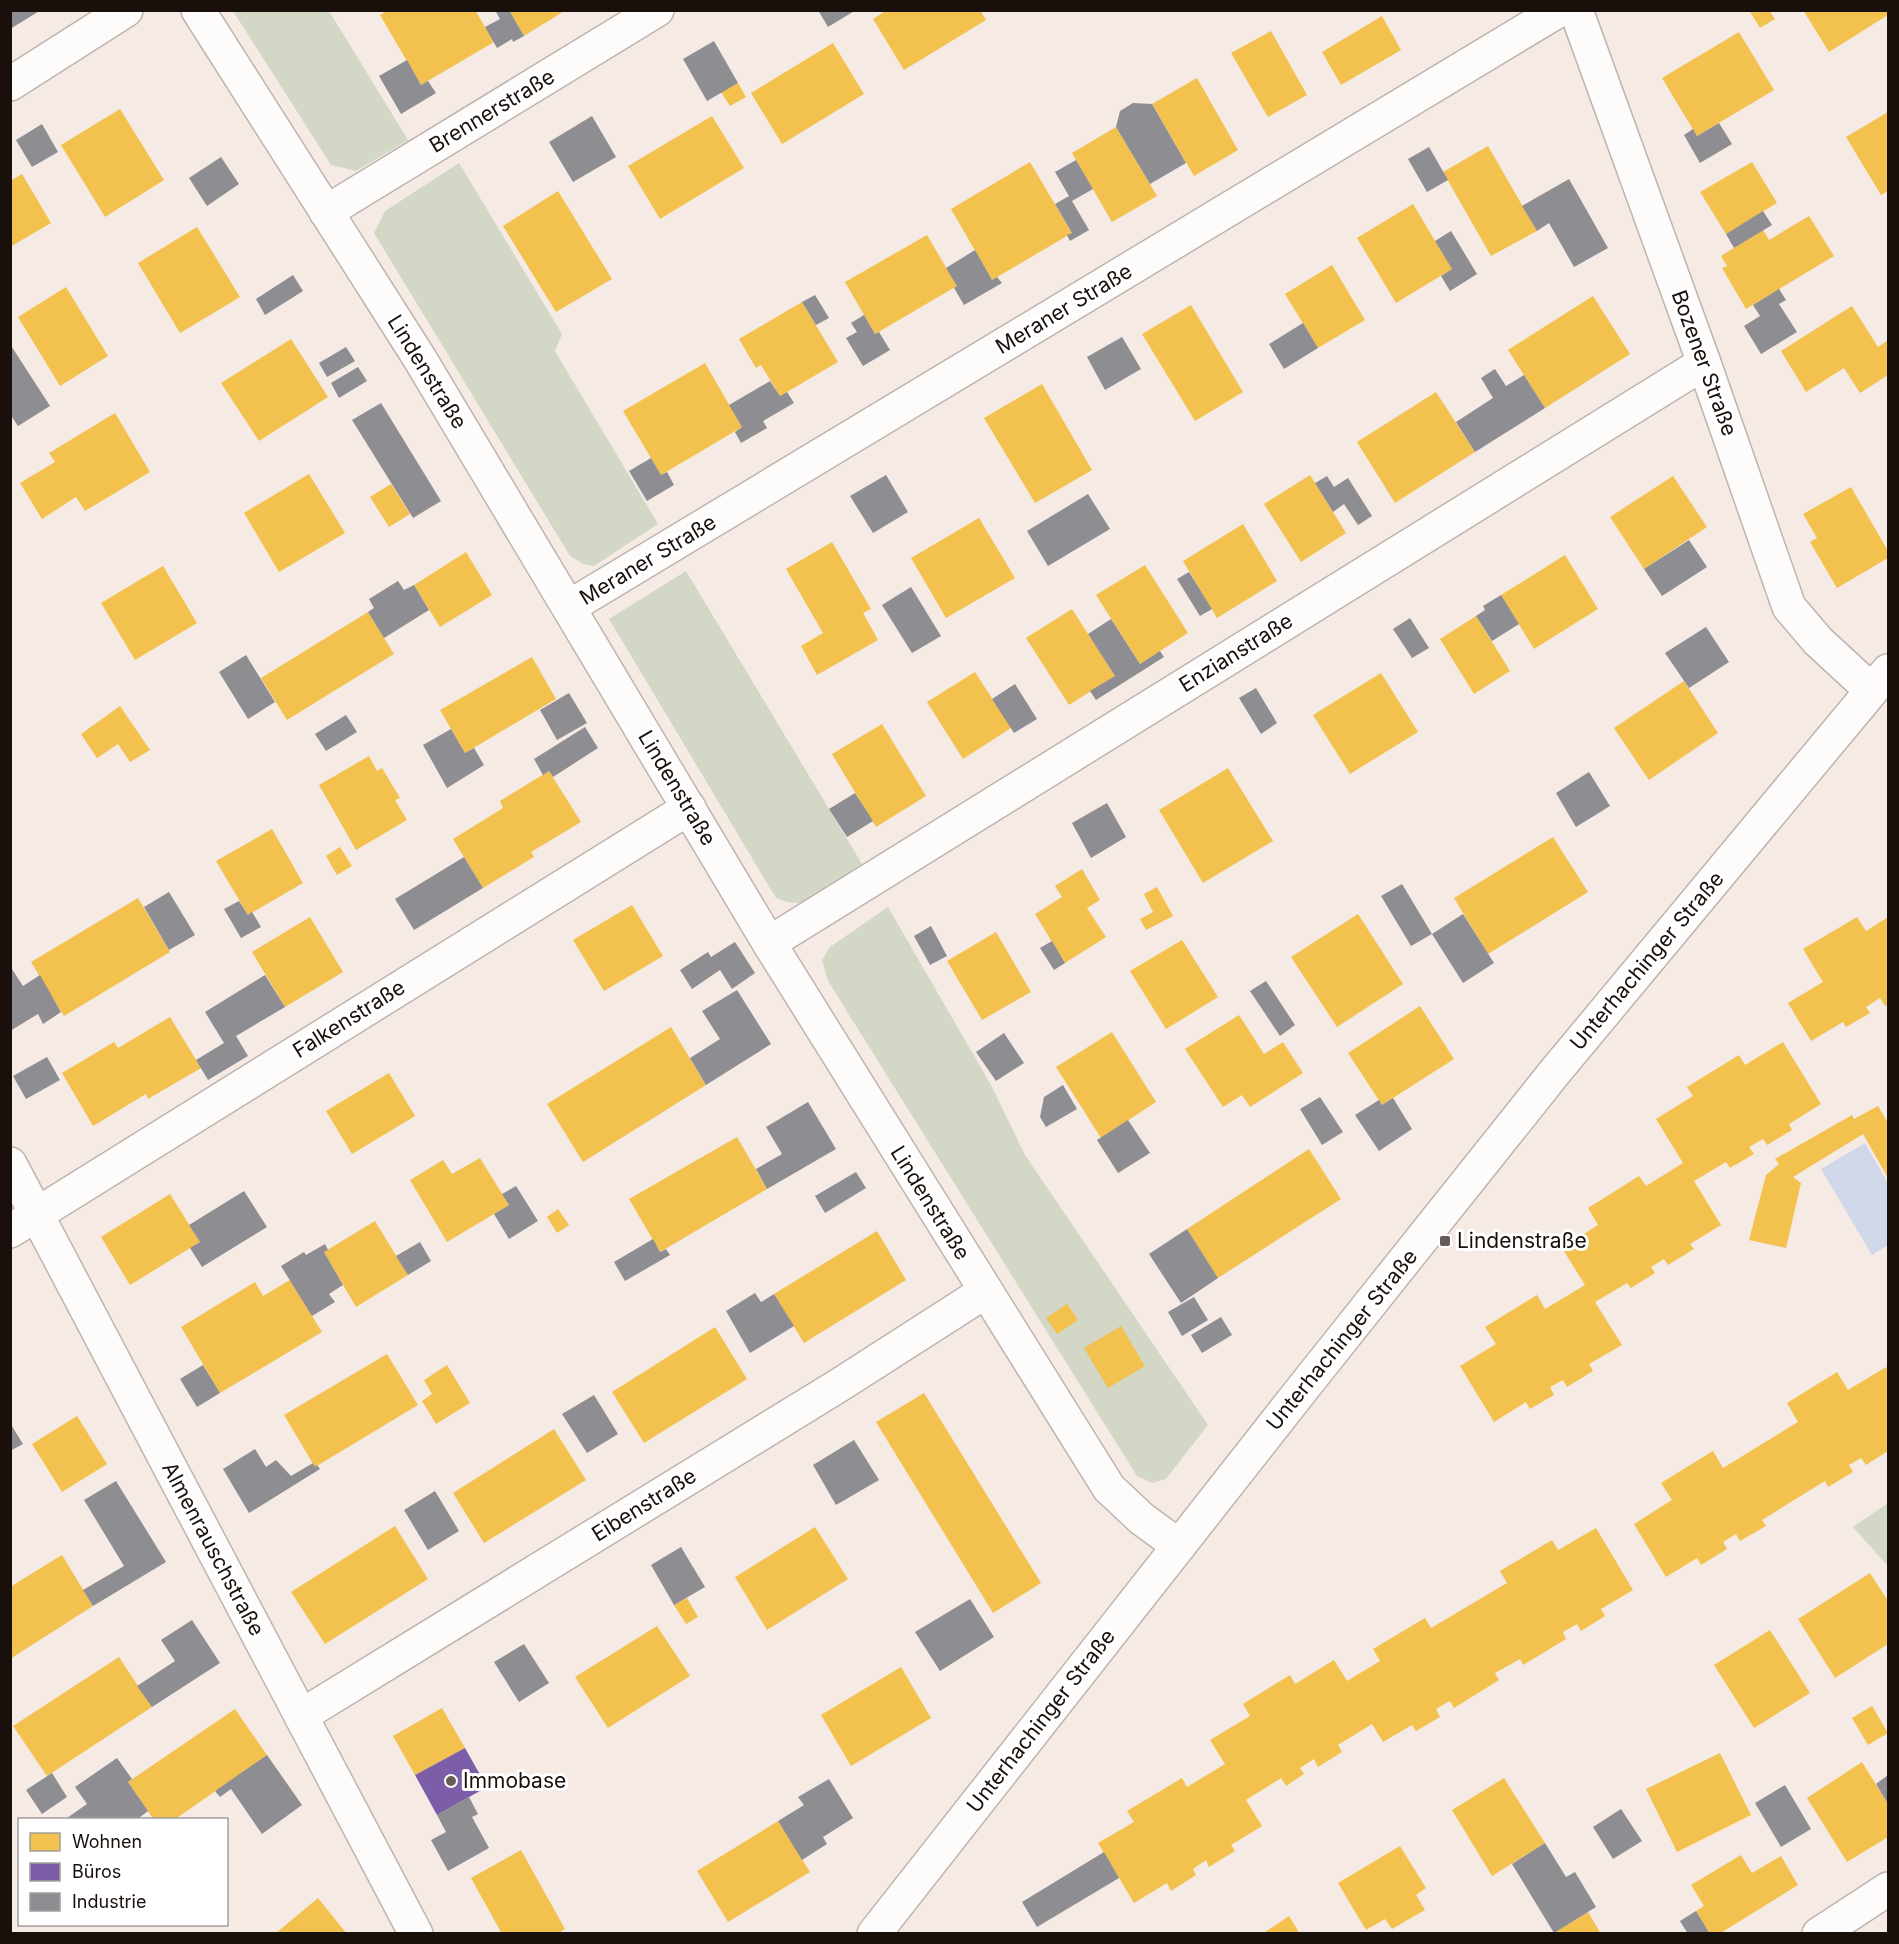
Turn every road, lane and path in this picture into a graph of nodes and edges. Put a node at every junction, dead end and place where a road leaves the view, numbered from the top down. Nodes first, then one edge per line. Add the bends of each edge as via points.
1 (126, 10) edge
2 (198, 10) edge
3 (657, 10) edge
4 (1559, 10) edge
5 (1576, 10) edge
6 (10, 84) edge
7 (326, 212) junction
8 (1704, 363) junction
9 (569, 607) junction
10 (1880, 680) edge
11 (689, 808) junction
12 (769, 943) junction
13 (10, 1164) edge
14 (38, 1214) junction
15 (10, 1231) edge
16 (987, 1291) junction
17 (1179, 1546) junction
18 (301, 1716) junction
19 (1888, 1889) edge
20 (416, 1934) edge
21 (874, 1934) edge
22 (1819, 1934) edge

1 - 6 street
2 - 7 street, Lindenstraße
3 - 7 street, Brennerstraße
4 - 9 street, Meraner Straße
5 - 8 street, Bozener Straße
7 - 9 street, Lindenstraße
8 - 10 street, Bozener Straße via 1789,607 1818,641
8 - 12 street, Enzianstraße
9 - 11 street, Lindenstraße
10 - 17 street, Unterhachinger Straße via 1554,1073
11 - 12 street, Lindenstraße
11 - 14 street, Falkenstraße
12 - 16 street, Lindenstraße
13 - 14 street, Almenrauschstraße
14 - 15 street, Falkenstraße
14 - 18 street, Almenrauschstraße
16 - 17 street, Lindenstraße via 1109,1488
16 - 18 street, Eibenstraße
17 - 21 street, Unterhachinger Straße
18 - 20 street, Almenrauschstraße
19 - 22 street

